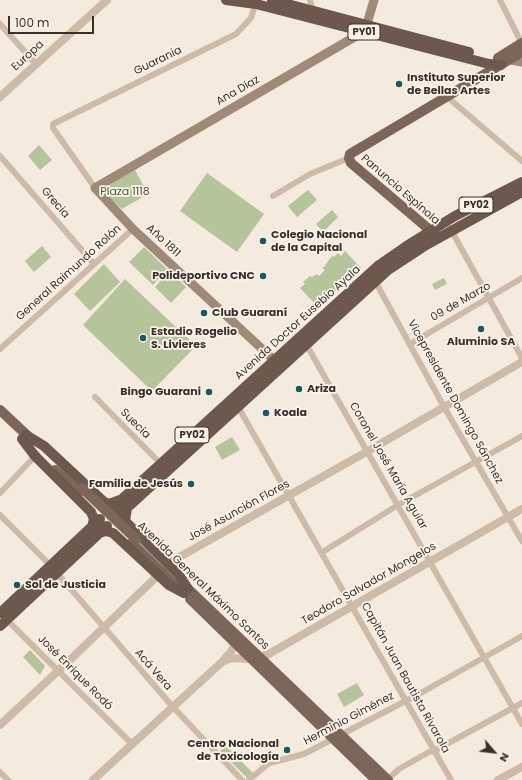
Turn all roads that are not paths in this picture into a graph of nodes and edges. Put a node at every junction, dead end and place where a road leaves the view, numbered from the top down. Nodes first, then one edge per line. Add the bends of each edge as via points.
1 (107, 0) edge
2 (226, 0) edge
3 (272, 0) edge
4 (310, 0) edge
5 (374, 0) edge
6 (500, 0) edge
7 (256, 2) edge
8 (313, 10) junction
9 (0, 24) edge
10 (365, 28) junction
11 (522, 43) edge
12 (522, 52) edge
13 (503, 61) junction
14 (522, 62) edge
15 (36, 64) junction
16 (522, 68) edge
17 (446, 96) junction
18 (0, 97) edge
19 (54, 124) joint
20 (0, 156) edge
21 (349, 158) junction
22 (522, 161) edge
23 (522, 182) edge
24 (95, 188) junction
25 (522, 192) edge
26 (273, 196) dead end
27 (446, 222) junction
28 (133, 228) junction
29 (452, 231) junction
30 (434, 235) junction
31 (94, 264) junction
32 (373, 277) junction
33 (522, 278) edge
34 (488, 298) junction
35 (306, 344) junction
36 (410, 344) junction
37 (0, 349) edge
38 (522, 358) edge
39 (274, 360) junction
40 (522, 362) edge
41 (95, 398) dead end
42 (236, 402) junction
43 (444, 407) junction
44 (0, 410) edge
45 (0, 418) edge
46 (522, 436) edge
47 (24, 437) junction
48 (368, 451) junction
49 (36, 455) junction
50 (477, 461) junction
51 (52, 462) junction
52 (161, 464) junction
53 (0, 493) edge
54 (289, 496) junction
55 (125, 504) junction
56 (398, 505) junction
57 (522, 509) edge
58 (114, 513) dead end
59 (0, 515) edge
60 (508, 517) junction
61 (104, 522) dead end
62 (96, 530) junction
63 (522, 541) edge
64 (321, 553) junction
65 (431, 561) junction
66 (53, 569) junction
67 (164, 570) junction
68 (186, 591) junction
69 (352, 605) junction
70 (2, 618) edge
71 (102, 628) junction
72 (522, 636) edge
73 (236, 639) junction
74 (274, 650) junction
75 (255, 658) junction
76 (484, 658) junction
77 (222, 662) junction
78 (58, 671) junction
79 (290, 687) junction
80 (404, 700) junction
81 (522, 703) edge
82 (173, 707) junction
83 (512, 709) junction
84 (522, 724) edge
85 (0, 725) edge
86 (337, 736) junction
87 (132, 744) junction
88 (434, 751) junction
89 (522, 767) edge
90 (0, 772) edge
91 (8, 780) edge
92 (92, 780) edge
93 (242, 780) edge
94 (249, 780) edge
95 (376, 780) edge
96 (388, 780) edge
97 (451, 780) edge
98 (498, 780) edge

1 - 15 street, Europa
2 - 7 highway, PY01
3 - 8 highway, PY01
4 - 8 street
5 - 10 main road
6 - 11 street
7 - 10 highway, PY01
7 - 19 street, Guarania via 248,22 236,34
8 - 10 highway, PY01
9 - 15 street
10 - 13 highway, PY01 via 398,32
10 - 13 highway, PY01 via 489,64
10 - 24 main road, Ana Díaz
11 - 13 main road
12 - 13 main road
13 - 14 main road
13 - 16 main road
13 - 17 main road
15 - 18 street, Europa
17 - 21 main road via 352,151
17 - 22 street
19 - 24 street, Año 1811 via 54,128
20 - 31 street, Grecia
21 - 26 street via 310,174
21 - 30 main road, Panuncio Espínola via 350,163
23 - 27 highway, Avenida Doctor Eusebio Ayala / PY02
24 - 28 main road, Año 1811
25 - 29 highway, Avenida Doctor Eusebio Ayala / PY02
27 - 29 street
27 - 30 highway, Avenida Doctor Eusebio Ayala / PY02
28 - 31 street, General Raimundo Rolón
28 - 39 main road, Año 1811
29 - 30 highway, Avenida Doctor Eusebio Ayala / PY02
29 - 34 street
30 - 32 highway, Avenida Doctor Eusebio Ayala / PY02 via 399,262
31 - 37 street, General Raimundo Rolón
32 - 35 highway, Avenida Doctor Eusebio Ayala / PY02
32 - 36 street, Vicepresidente Domingo Sánchez
32 - 39 highway, Avenida Doctor Eusebio Ayala / PY02
33 - 34 street, 09 de Marzo
34 - 36 street, 09 de Marzo
34 - 38 street
35 - 42 highway, Avenida Doctor Eusebio Ayala / PY02
35 - 48 street, Coronel José María Aguiar
36 - 43 street, Vicepresidente Domingo Sánchez
39 - 42 highway, Avenida Doctor Eusebio Ayala / PY02
40 - 43 street, José Asunción Flores
41 - 52 street, Suecia
42 - 52 highway, Avenida Doctor Eusebio Ayala / PY02
42 - 54 street, Capitán Juan Bautista Rivarola
42 - 55 highway, Avenida Doctor Eusebio Ayala / PY02
43 - 48 street, José Asunción Flores
43 - 50 street, Vicepresidente Domingo Sánchez
44 - 47 main road, Avenida General Máximo Santos
45 - 47 main road, Avenida General Máximo Santos
46 - 50 street
47 - 49 highway
47 - 51 main road, Avenida General Máximo Santos
47 - 55 highway via 44,446 104,502
48 - 54 street, José Asunción Flores
48 - 56 street, Coronel José María Aguiar
49 - 51 main road, Avenida General Máximo Santos
49 - 53 street
49 - 62 highway via 91,512
50 - 56 street
50 - 60 street, Vicepresidente Domingo Sánchez
51 - 67 main road, Avenida General Máximo Santos, bridge
52 - 55 highway, Avenida Doctor Eusebio Ayala / PY02
54 - 64 street, Capitán Juan Bautista Rivarola
54 - 67 street, José Asunción Flores via 174,560
55 - 58 highway, Avenida Doctor Eusebio Ayala / PY02
55 - 67 highway via 125,521
56 - 64 street
56 - 65 street, Coronel José María Aguiar
57 - 60 street, Teodoro Salvador Mongelos
59 - 66 street, Acá Vera
60 - 63 street, Vicepresidente Domingo Sánchez
60 - 65 street, Teodoro Salvador Mongelos
61 - 62 highway
62 - 66 highway
62 - 67 highway via 113,533
64 - 69 street, Capitán Juan Bautista Rivarola
65 - 69 street, Teodoro Salvador Mongelos
65 - 76 street, Coronel José María Aguiar
66 - 70 highway
66 - 71 street, Acá Vera
67 - 68 highway
67 - 68 highway via 169,585
67 - 71 street, José Asunción Flores
68 - 73 main road, Avenida General Máximo Santos
69 - 74 street, Teodoro Salvador Mongelos
69 - 80 street, Capitán Juan Bautista Rivarola
70 - 78 street, José Enrique Rodó
71 - 78 street, José Asunción Flores
71 - 82 street, Acá Vera
72 - 76 street, Herminio Giménez
73 - 75 main road, Avenida General Máximo Santos
73 - 77 street
74 - 75 street, Teodoro Salvador Mongelos
74 - 79 street via 272,661
75 - 77 street, Teodoro Salvador Mongelos via 234,658
75 - 79 main road, Avenida General Máximo Santos
75 - 86 main road, Avenida General Máximo Santos
76 - 80 street, Herminio Giménez
76 - 83 street, Coronel José María Aguiar
77 - 82 street
78 - 85 street, José Asunción Flores
78 - 87 street, José Enrique Rodó
79 - 86 main road, Avenida General Máximo Santos
80 - 86 street, Herminio Giménez
80 - 88 street, Capitán Juan Bautista Rivarola
81 - 83 street
82 - 87 street
82 - 93 street, Acá Vera
83 - 84 street, Coronel José María Aguiar
83 - 88 street
86 - 94 street, Herminio Giménez via 296,757 270,763
86 - 95 main road, Avenida General Máximo Santos
86 - 96 main road, Avenida General Máximo Santos
87 - 92 street
88 - 96 street via 399,769
88 - 97 street, Capitán Juan Bautista Rivarola
89 - 98 street
90 - 91 street

